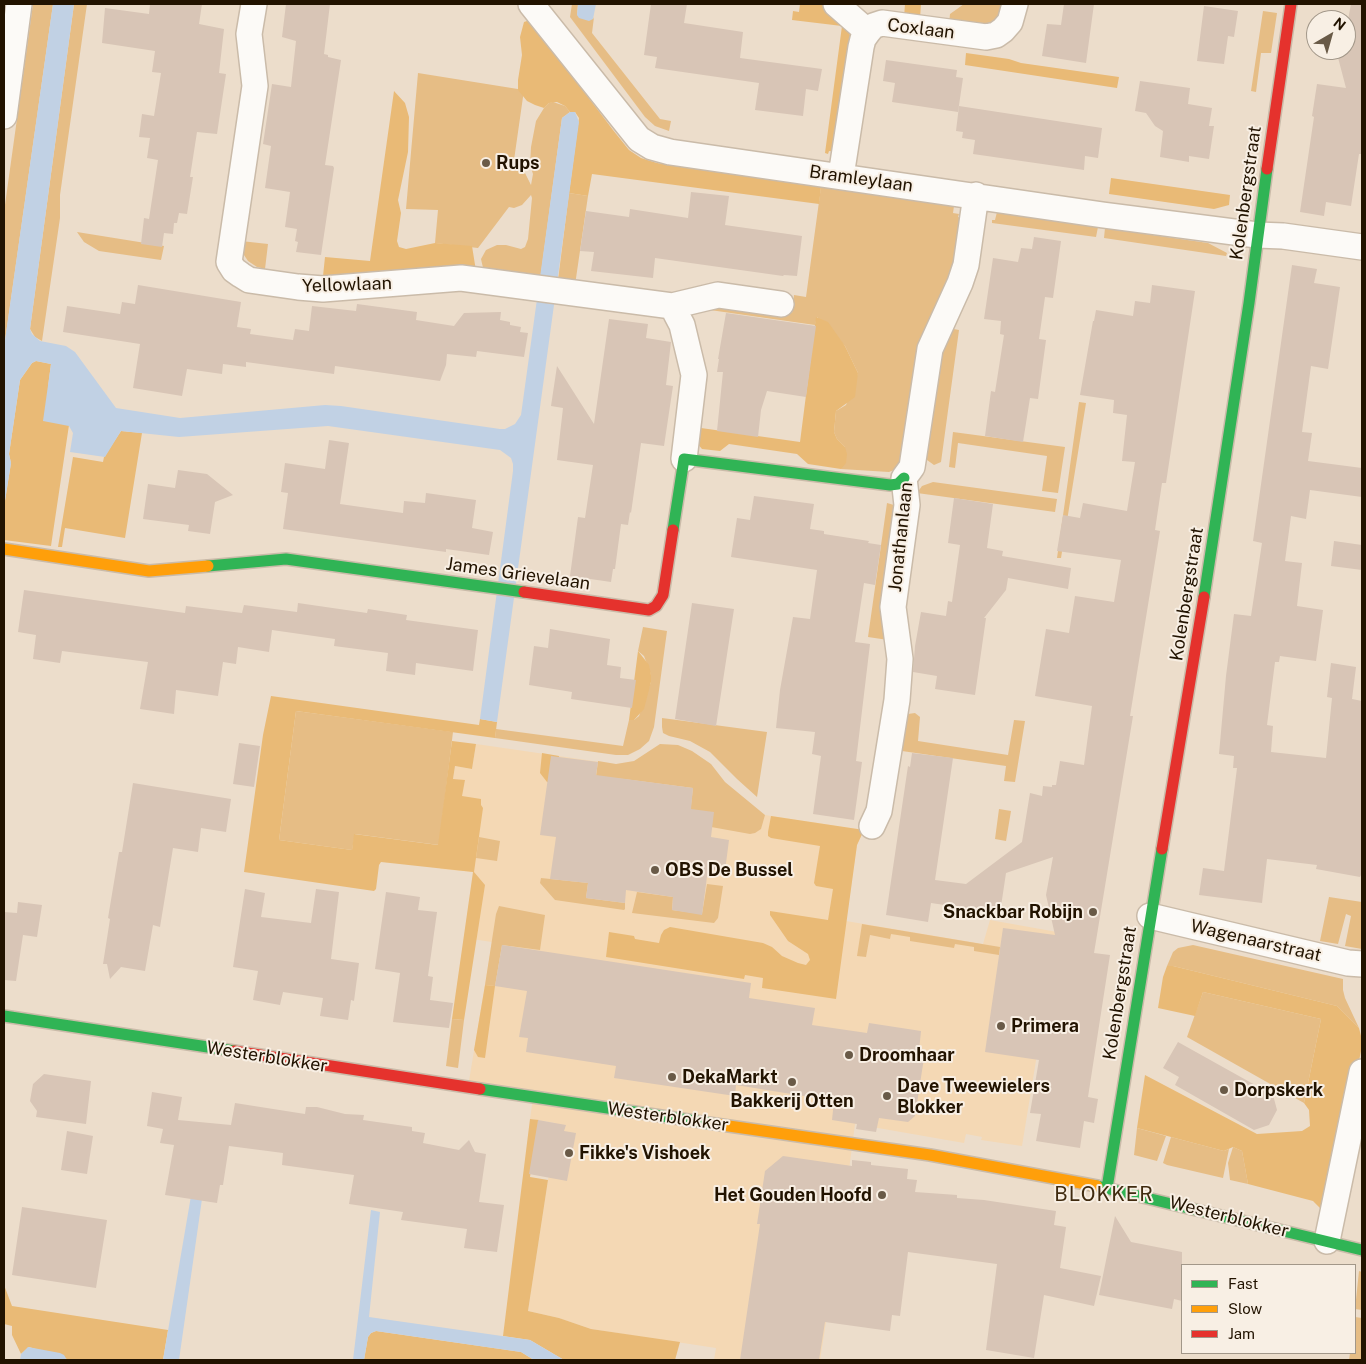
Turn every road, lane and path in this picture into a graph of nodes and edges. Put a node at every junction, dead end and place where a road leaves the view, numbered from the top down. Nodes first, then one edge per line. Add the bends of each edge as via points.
1 (19, 4) edge
2 (254, 4) edge
3 (531, 4) edge
4 (836, 4) edge
5 (1015, 4) edge
6 (1291, 4) edge
7 (868, 32) junction
8 (4, 116) edge
9 (841, 176) junction
10 (976, 195) junction
11 (1257, 235) junction
12 (1362, 247) edge
13 (781, 304) dead end
14 (672, 306) junction
15 (684, 459) junction
16 (904, 478) junction
17 (4, 549) edge
18 (872, 826) dead end
19 (1150, 916) junction
20 (1362, 964) edge
21 (4, 1016) edge
22 (1362, 1072) edge
23 (1107, 1188) junction
24 (1327, 1241) junction
25 (1362, 1250) edge

1 - 8 street
2 - 14 street, Yellowlaan via 249,34 255,86 229,262 234,270 249,280 298,287 323,289 461,278
3 - 9 street, Bramleylaan via 639,139 652,147
4 - 7 street
5 - 7 street, Coxlaan via 1010,22 996,35 986,38 882,23
6 - 11 street, Kolenbergstraat
7 - 9 street, Coxlaan via 861,47
9 - 10 street, Bramleylaan
10 - 11 street, Bramleylaan
10 - 16 street, Jonathanlaan via 966,266 930,349 912,467
11 - 12 street, Bramleylaan
11 - 19 street, Kolenbergstraat via 1197,643
13 - 14 street, Yellowlaan via 718,295
14 - 15 street via 682,325 694,375
15 - 16 street via 890,485 898,484
15 - 17 street, James Grievelaan via 663,594 656,606 649,610 286,559 150,571
16 - 18 street, Jonathanlaan via 907,505 893,607 900,660 897,700 879,811
19 - 20 street, Wagenaarstraat
19 - 23 street, Kolenbergstraat
21 - 23 street, Westerblokker via 595,1107 921,1153
22 - 24 street
23 - 24 street, Westerblokker
24 - 25 street, Westerblokker

